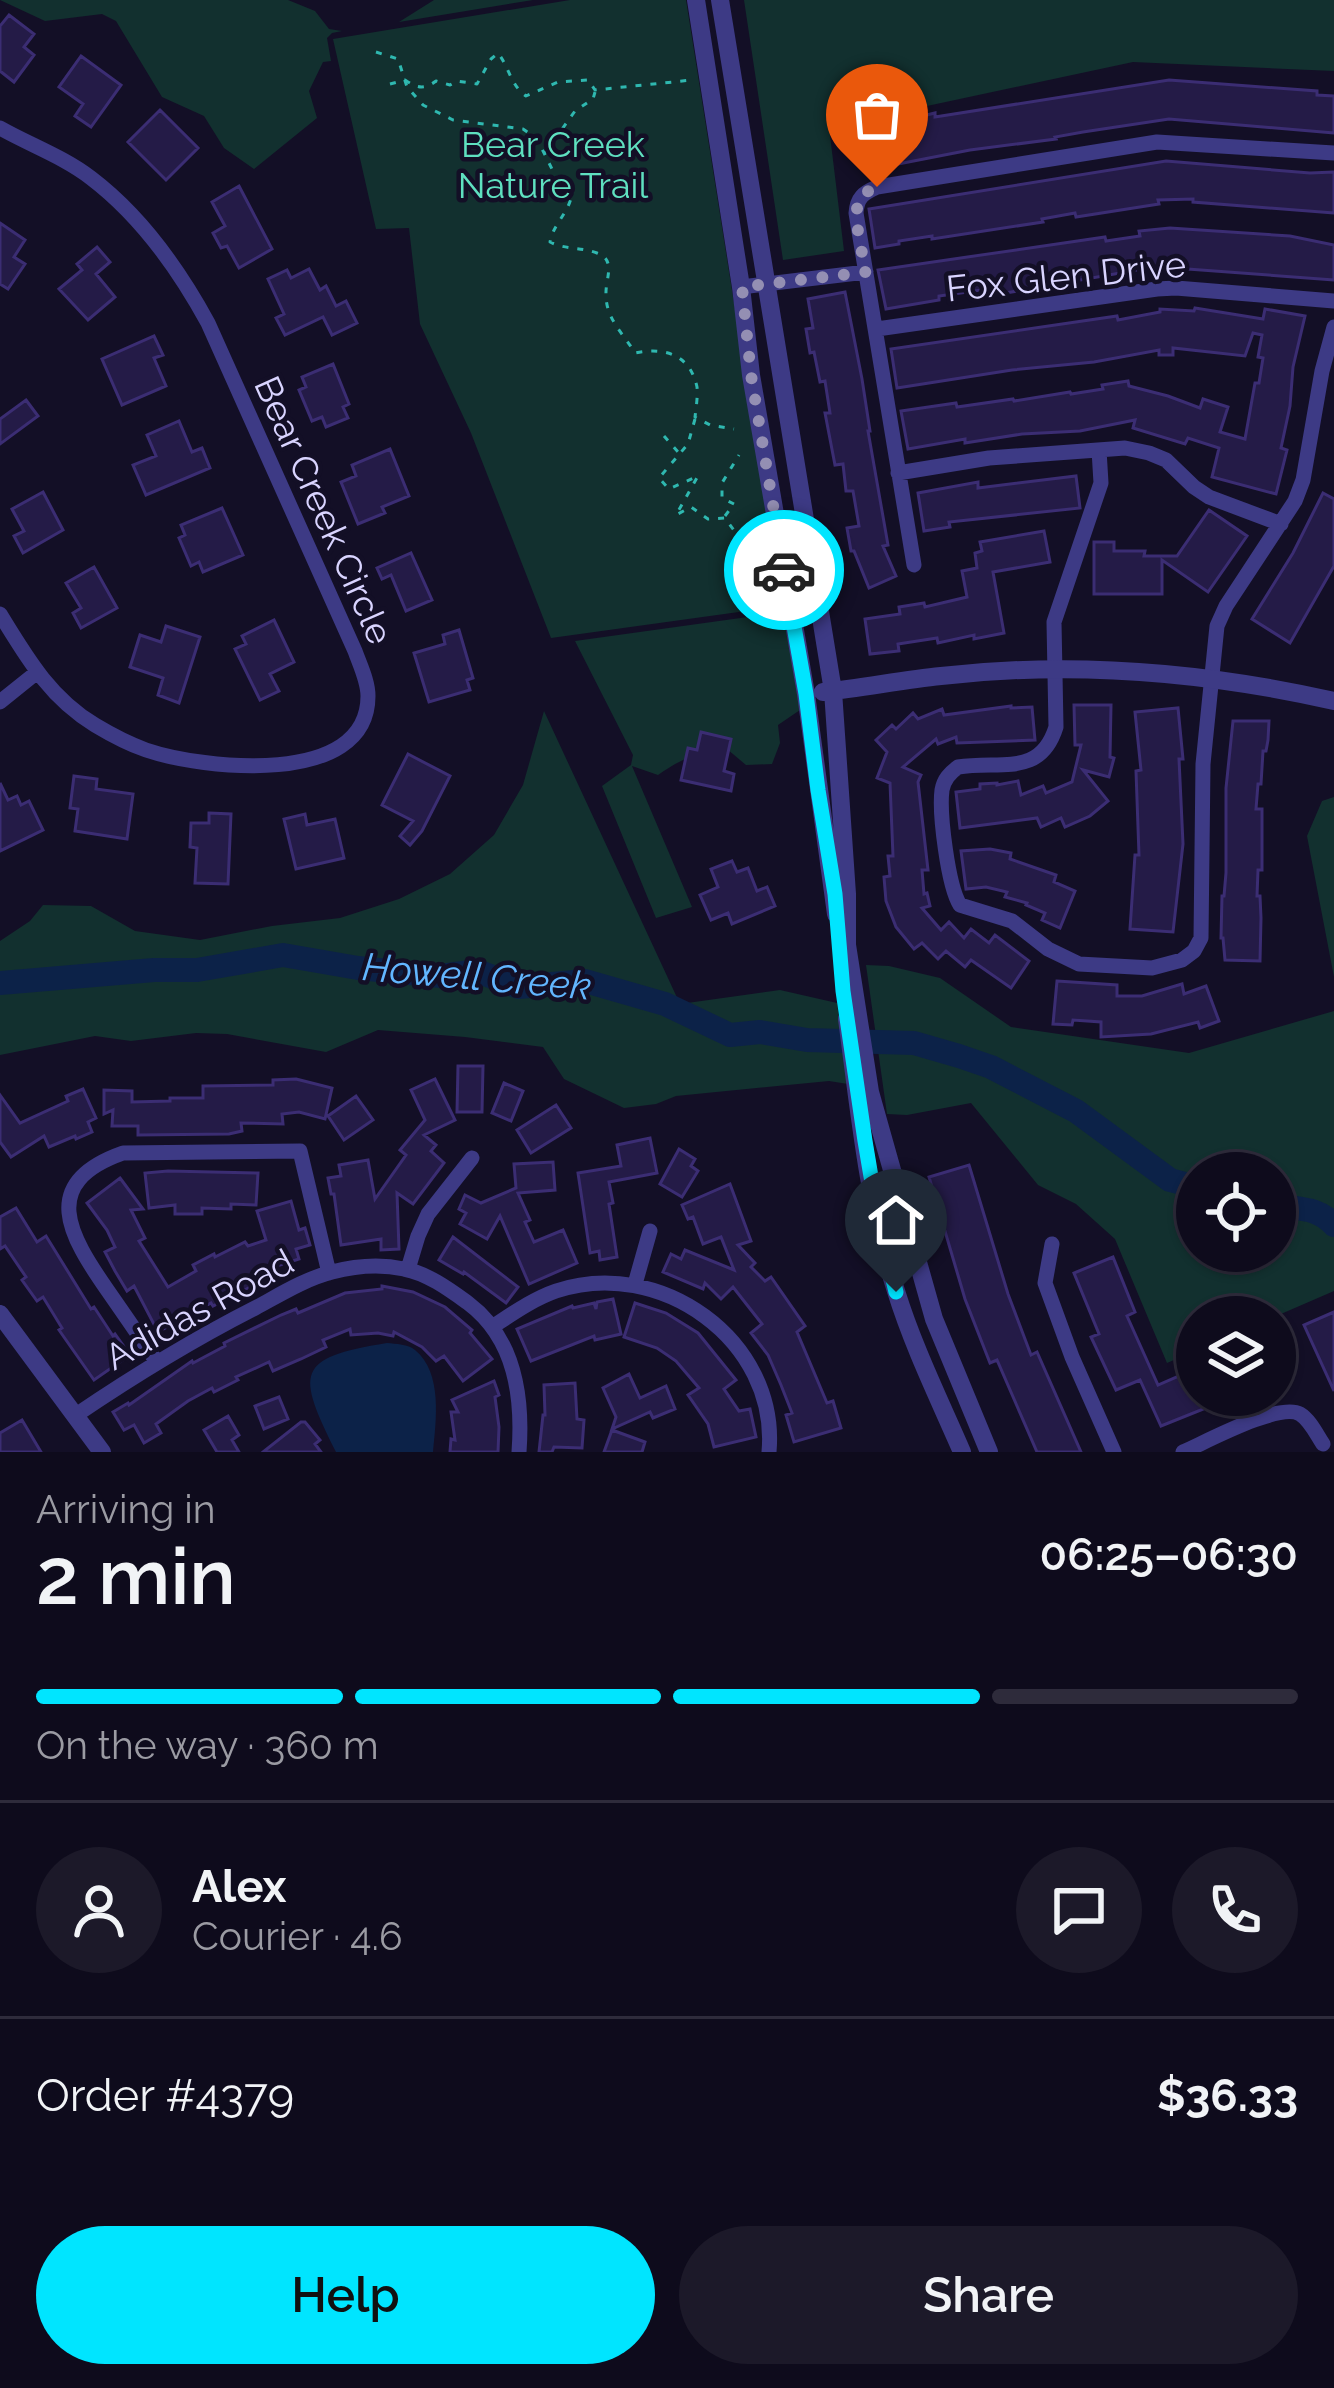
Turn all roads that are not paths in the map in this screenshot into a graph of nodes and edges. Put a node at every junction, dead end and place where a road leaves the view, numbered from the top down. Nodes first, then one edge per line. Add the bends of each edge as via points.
1 (696, 0) edge
2 (720, 0) edge
3 (0, 128) edge
4 (1334, 153) edge
5 (866, 272) junction
6 (766, 285) junction
7 (742, 287) junction
8 (1334, 301) edge
9 (1334, 327) edge
10 (877, 329) junction
11 (1100, 450) junction
12 (898, 473) junction
13 (1281, 524) junction
14 (914, 566) dead end
15 (0, 614) edge
16 (1053, 671) junction
17 (36, 673) junction
18 (1211, 677) junction
19 (833, 691) junction
20 (806, 694) junction
21 (1334, 701) edge
22 (0, 702) edge
23 (848, 991) junction
24 (857, 1045) junction
25 (472, 1158) dead end
26 (650, 1231) dead end
27 (1052, 1244) dead end
28 (408, 1269) junction
29 (329, 1273) junction
30 (635, 1284) junction
31 (0, 1314) edge
32 (491, 1327) junction
33 (156, 1360) junction
34 (76, 1415) junction
35 (1323, 1444) dead end
36 (102, 1452) edge
37 (519, 1452) edge
38 (769, 1452) edge
39 (962, 1452) edge
40 (989, 1452) edge
41 (1114, 1452) edge
42 (1183, 1452) edge

1 - 7 street
2 - 6 street
3 - 17 street, Bear Creek Circle via 89,176 183,277 368,694 355,736 336,751 224,764 146,750 98,727
4 - 5 street via 1157,142 877,187 857,202
5 - 6 street
5 - 10 street
6 - 7 street
6 - 19 street
7 - 20 street
8 - 10 street, Fox Glen Drive via 1157,289
9 - 13 street via 1304,480
10 - 12 street
11 - 12 street
11 - 13 street via 1150,452 1209,497
11 - 16 street via 1101,483 1054,622
12 - 14 street
13 - 18 street via 1218,623
15 - 17 street, Bear Creek Circle
16 - 18 street
16 - 18 street via 1056,727 1045,752 1020,763 958,766 944,782 953,893 960,905 1012,921 1065,960 1152,968 1182,960 1201,938
16 - 19 street
17 - 22 street
18 - 21 street
19 - 20 street
19 - 23 street
20 - 23 street
23 - 24 street
24 - 39 street via 886,1258
24 - 40 street via 934,1319
25 - 28 street via 428,1214
26 - 30 street
27 - 41 street via 1045,1283
28 - 29 street, Adidas Road
28 - 32 street, Adidas Road via 448,1289
29 - 33 street, Adidas Road
29 - 33 street via 300,1150 124,1153 102,1161 72,1189 71,1230
30 - 32 street via 556,1291
30 - 38 street via 669,1294 723,1330 763,1398
31 - 34 street
32 - 37 street, Adidas Road via 518,1387
33 - 34 street, Adidas Road
34 - 36 street
35 - 42 street via 1305,1417 1278,1411

